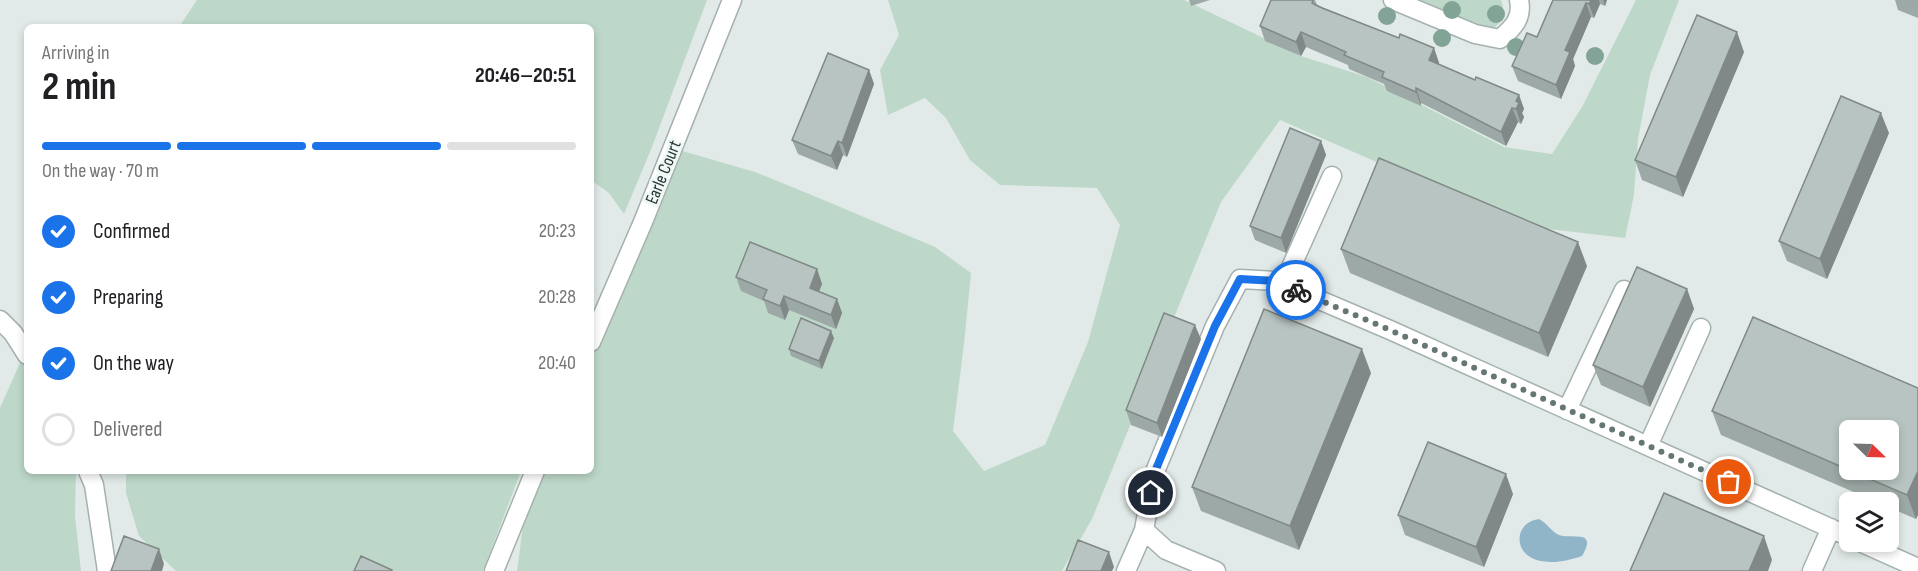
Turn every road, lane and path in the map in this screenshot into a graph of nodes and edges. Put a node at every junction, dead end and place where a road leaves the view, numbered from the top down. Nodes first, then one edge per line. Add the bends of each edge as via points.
1 (732, 0) edge
2 (1394, 0) edge
3 (1519, 0) edge
4 (1332, 176) dead end
5 (1283, 285) junction
6 (1624, 290) edge
7 (0, 320) edge
8 (1701, 328) dead end
9 (594, 335) edge
10 (24, 350) edge
11 (1567, 410) junction
12 (1648, 446) junction
13 (89, 474) edge
14 (534, 474) edge
15 (1831, 528) junction
16 (1144, 530) junction
17 (1839, 532) edge
18 (1882, 552) edge
19 (1918, 568) edge
20 (107, 571) edge
21 (494, 571) edge
22 (1126, 571) edge
23 (1216, 571) edge
24 (1812, 571) edge

1 - 9 street, Earle Court
2 - 3 street via 1475,34 1500,39 1516,24 1521,9
4 - 5 street
5 - 11 street
5 - 16 street via 1240,279 1215,326 1154,474
6 - 11 street
7 - 10 street
8 - 12 street
11 - 12 street
12 - 15 street
13 - 20 street
14 - 21 street
15 - 17 street
15 - 24 street
16 - 22 street
16 - 23 street via 1166,550
18 - 19 street

